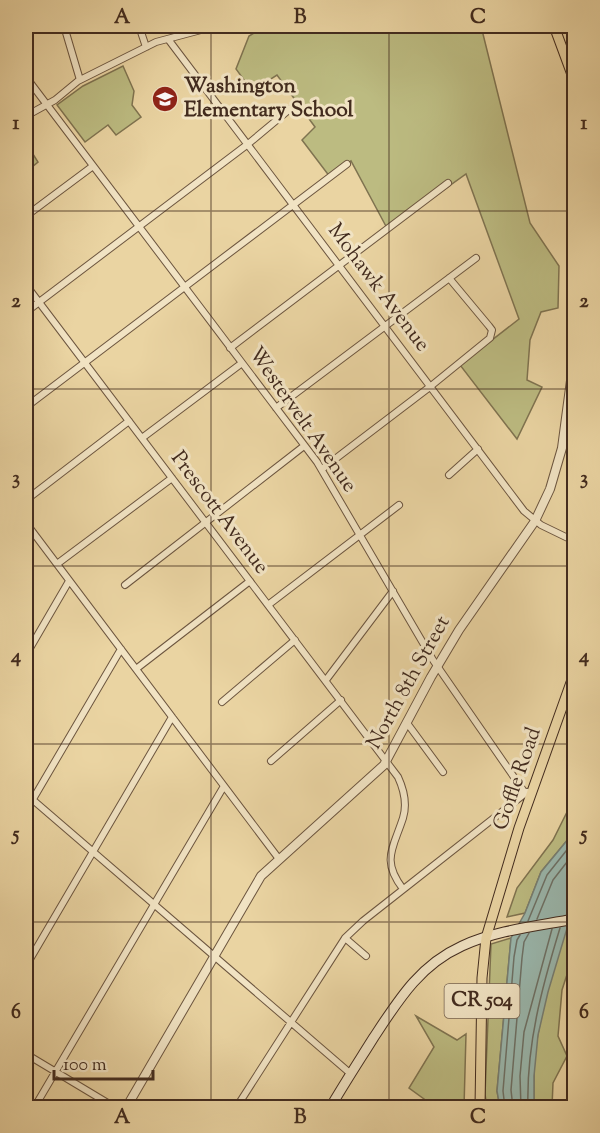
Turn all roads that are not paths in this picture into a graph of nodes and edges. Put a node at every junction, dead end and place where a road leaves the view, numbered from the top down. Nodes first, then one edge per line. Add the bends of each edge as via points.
1 (64, 26) edge
2 (139, 26) edge
3 (216, 26) edge
4 (554, 26) edge
5 (168, 39) junction
6 (146, 47) junction
7 (80, 80) junction
8 (574, 80) edge
9 (29, 81) dead end
10 (47, 104) junction
11 (290, 109) dead end
12 (26, 116) edge
13 (248, 144) junction
14 (347, 164) dead end
15 (93, 166) junction
16 (448, 183) dead end
17 (294, 204) junction
18 (26, 216) edge
19 (138, 226) junction
20 (476, 258) dead end
21 (339, 265) junction
22 (449, 278) junction
23 (26, 285) edge
24 (184, 287) junction
25 (39, 302) junction
26 (26, 312) edge
27 (385, 326) junction
28 (231, 348) junction
29 (574, 358) edge
30 (85, 362) junction
31 (242, 363) junction
32 (431, 387) junction
33 (26, 407) edge
34 (276, 408) junction
35 (129, 421) junction
36 (142, 438) junction
37 (304, 446) junction
38 (478, 449) junction
39 (322, 469) junction
40 (449, 475) dead end
41 (172, 478) junction
42 (26, 500) edge
43 (399, 505) dead end
44 (535, 521) junction
45 (206, 522) junction
46 (26, 523) edge
47 (361, 535) junction
48 (574, 540) edge
49 (57, 564) junction
50 (69, 581) junction
51 (250, 581) junction
52 (125, 585) dead end
53 (393, 591) junction
54 (268, 605) junction
55 (295, 640) junction
56 (121, 649) junction
57 (26, 655) edge
58 (437, 666) junction
59 (136, 669) junction
60 (574, 674) edge
61 (326, 680) junction
62 (341, 700) junction
63 (222, 702) dead end
64 (172, 717) junction
65 (407, 723) junction
66 (387, 760) junction
67 (271, 761) dead end
68 (443, 772) dead end
69 (224, 786) junction
70 (533, 787) junction
71 (26, 794) edge
72 (525, 794) junction
73 (32, 800) junction
74 (26, 811) edge
75 (92, 852) junction
76 (279, 859) junction
77 (403, 889) junction
78 (154, 904) junction
79 (574, 919) edge
80 (345, 938) junction
81 (486, 938) junction
82 (214, 956) junction
83 (366, 956) dead end
84 (26, 966) edge
85 (290, 1022) junction
86 (26, 1054) edge
87 (55, 1071) junction
88 (351, 1074) junction
89 (34, 1107) edge
90 (116, 1107) edge
91 (126, 1107) edge
92 (236, 1107) edge
93 (330, 1107) edge
94 (480, 1107) edge

1 - 7 street
2 - 6 street
3 - 5 street
4 - 8 main road
5 - 6 street
5 - 13 street, Mohawk Avenue
6 - 7 street
7 - 10 street
9 - 10 street, Westervelt Avenue
10 - 12 street
10 - 15 street, Westervelt Avenue
11 - 13 street
13 - 17 street, Mohawk Avenue
13 - 19 street
14 - 17 street
15 - 18 street
15 - 19 street, Westervelt Avenue
16 - 21 street
17 - 21 street, Mohawk Avenue
17 - 24 street
19 - 24 street, Westervelt Avenue
19 - 25 street
20 - 22 street
21 - 27 street, Mohawk Avenue
21 - 28 street
22 - 27 street
22 - 32 street via 492,330 490,338
23 - 25 street, Prescott Avenue
24 - 28 street, Westervelt Avenue
24 - 30 street
25 - 26 street
25 - 30 street, Prescott Avenue
27 - 32 street, Mohawk Avenue
27 - 34 street
28 - 31 street, Westervelt Avenue
29 - 44 street, North 8th Street via 562,448
30 - 33 street
30 - 35 street, Prescott Avenue
31 - 34 street, Westervelt Avenue
31 - 36 street
32 - 38 street, Mohawk Avenue
32 - 39 street
34 - 37 street, Westervelt Avenue
35 - 36 street, Prescott Avenue
35 - 42 street
36 - 41 street, Prescott Avenue
37 - 39 street, Westervelt Avenue
37 - 45 street
38 - 40 street
38 - 44 street, Mohawk Avenue
39 - 47 street, Westervelt Avenue
41 - 45 street, Prescott Avenue
41 - 49 street
43 - 47 street
44 - 48 street, Mohawk Avenue
44 - 58 street, North 8th Street
45 - 51 street, Prescott Avenue
45 - 52 street
46 - 49 street
47 - 53 street, Westervelt Avenue
47 - 54 street
49 - 50 street
50 - 56 street
50 - 57 street
51 - 54 street, Prescott Avenue
51 - 59 street
53 - 58 street, Westervelt Avenue
53 - 61 street
54 - 55 street, Prescott Avenue
55 - 61 street, Prescott Avenue
55 - 63 street
56 - 59 street
56 - 73 street
58 - 65 street, North 8th Street
58 - 72 street, Westervelt Avenue
59 - 64 street
60 - 70 main road, Goffle Road / CR 504
61 - 62 street, Prescott Avenue
62 - 66 street, Prescott Avenue
62 - 67 street
64 - 69 street
64 - 75 street
65 - 66 street, North 8th Street
65 - 68 street
66 - 76 street, North 8th Street
66 - 77 street, Prescott Avenue via 398,777 405,804 390,860
69 - 76 street
69 - 78 street
70 - 72 street
70 - 81 main road, Goffle Road / CR 504
71 - 73 street
72 - 77 street
73 - 74 street
73 - 75 street
75 - 78 street
75 - 84 street
76 - 82 street, North 8th Street via 261,876
77 - 80 street
78 - 82 street
78 - 87 street
79 - 81 main road
80 - 83 street
80 - 85 street
81 - 88 main road via 436,960 417,976
81 - 94 main road, CR 504
82 - 85 street
82 - 91 street, North 8th Street
85 - 88 street
85 - 92 street
86 - 87 street
87 - 89 street
87 - 90 street
88 - 93 main road

